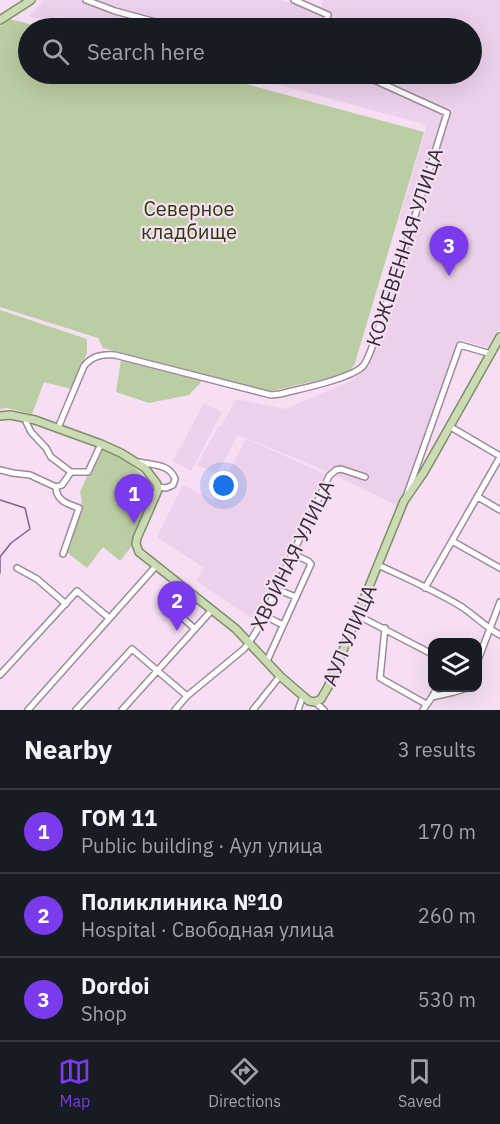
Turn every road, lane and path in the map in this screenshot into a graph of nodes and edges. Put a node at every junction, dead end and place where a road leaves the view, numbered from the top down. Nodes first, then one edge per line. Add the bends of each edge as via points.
1 (31, 0) edge
2 (86, 0) edge
3 (294, 0) edge
4 (143, 18) edge
5 (327, 18) edge
6 (0, 20) edge
7 (383, 84) edge
8 (500, 337) edge
9 (491, 354) junction
10 (0, 416) edge
11 (27, 417) junction
12 (449, 426) junction
13 (57, 428) junction
14 (101, 444) junction
15 (500, 456) edge
16 (137, 462) junction
17 (0, 470) edge
18 (70, 472) junction
19 (365, 477) dead end
20 (56, 487) junction
21 (158, 487) junction
22 (478, 497) junction
23 (404, 501) junction
24 (500, 510) edge
25 (452, 541) junction
26 (63, 554) dead end
27 (293, 554) junction
28 (378, 565) junction
29 (156, 566) junction
30 (17, 568) dead end
31 (500, 568) edge
32 (180, 585) junction
33 (425, 588) junction
34 (276, 589) junction
35 (296, 597) junction
36 (500, 602) edge
37 (66, 604) junction
38 (212, 610) junction
39 (357, 615) junction
40 (265, 616) junction
41 (110, 618) junction
42 (284, 625) junction
43 (385, 628) junction
44 (195, 629) junction
45 (489, 629) junction
46 (500, 635) edge
47 (249, 643) junction
48 (482, 647) edge
49 (428, 652) edge
50 (267, 661) junction
51 (158, 670) junction
52 (0, 675) edge
53 (280, 676) junction
54 (434, 692) edge
55 (454, 692) edge
56 (187, 696) junction
57 (303, 696) junction
58 (432, 697) junction
59 (315, 702) junction
60 (426, 704) junction
61 (28, 710) edge
62 (76, 710) edge
63 (122, 710) edge
64 (175, 710) edge
65 (253, 710) edge
66 (298, 710) edge
67 (324, 710) edge
68 (423, 710) edge

1 - 6 main road
2 - 4 street
3 - 5 street via 328,15
7 - 13 street, КОЖЕВЕННАЯ УЛИЦА via 447,113 364,364 343,377 271,395 115,356 99,356 84,366
8 - 9 main road
9 - 12 main road
9 - 23 street, АУЛ УЛИЦА via 460,345
10 - 11 main road
11 - 13 main road
11 - 18 street via 31,432 51,457
12 - 15 street
12 - 23 main road
13 - 14 main road
14 - 16 main road
14 - 18 street via 88,472
15 - 22 street
16 - 21 main road via 149,471
16 - 21 street via 172,472 173,485
17 - 20 street via 30,475
18 - 20 street via 62,485
19 - 27 street, ХВОЙНАЯ УЛИЦА via 341,470 329,476
20 - 26 street via 63,503 79,508
21 - 29 main road, АУЛ УЛИЦА via 136,544 141,555
22 - 24 street
22 - 25 street
23 - 28 main road, АУЛ УЛИЦА
25 - 31 street
25 - 33 street
27 - 34 street, ХВОЙНАЯ УЛИЦА
27 - 35 street via 311,564
28 - 33 street
28 - 39 main road, АУЛ УЛИЦА
29 - 32 main road, АУЛ УЛИЦА
29 - 41 street
30 - 37 street
32 - 38 main road, АУЛ УЛИЦА
32 - 44 street via 167,604
33 - 45 street via 461,607
34 - 35 street
34 - 40 street, ХВОЙНАЯ УЛИЦА
35 - 42 street
36 - 45 street
37 - 41 street via 77,591
37 - 52 street
38 - 44 street
38 - 47 main road, АУЛ УЛИЦА
39 - 43 street
39 - 59 main road, АУЛ УЛИЦА via 322,697
40 - 42 street
40 - 47 street, ХВОЙНАЯ УЛИЦА
41 - 61 street
42 - 50 street
43 - 49 street
43 - 60 street via 380,678
44 - 51 street
45 - 46 street
45 - 48 street
47 - 50 main road, АУЛ УЛИЦА
47 - 56 street, ХВОЙНАЯ УЛИЦА
50 - 53 main road, АУЛ УЛИЦА
51 - 56 street
51 - 62 street via 132,649
51 - 63 street
53 - 57 main road, АУЛ УЛИЦА
53 - 65 street
54 - 58 street
55 - 58 street
56 - 64 street, ХВОЙНАЯ УЛИЦА
57 - 59 main road, АУЛ УЛИЦА
57 - 66 street
58 - 60 street
59 - 67 street
60 - 68 street

